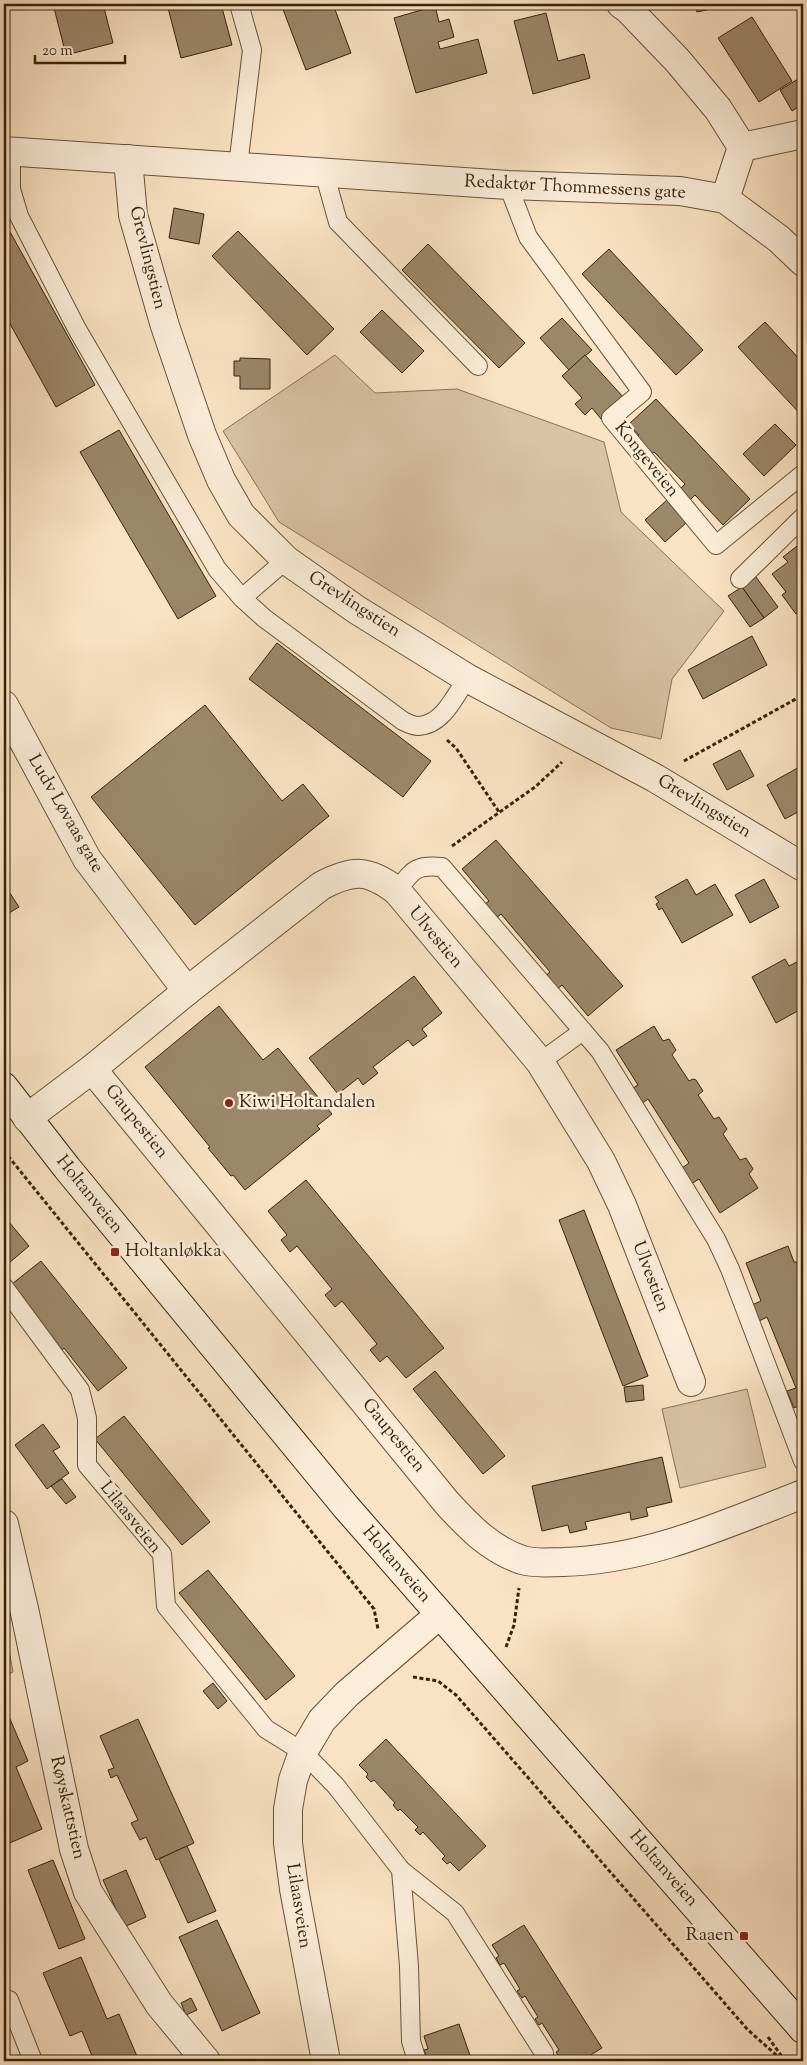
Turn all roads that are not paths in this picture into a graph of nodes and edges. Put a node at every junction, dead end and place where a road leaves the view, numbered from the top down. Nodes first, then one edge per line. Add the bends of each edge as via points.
1 (239, 4) edge
2 (621, 4) edge
3 (803, 134) edge
4 (742, 147) junction
5 (7, 152) edge
6 (128, 159) junction
7 (238, 166) junction
8 (324, 172) junction
9 (508, 185) junction
10 (725, 199) junction
11 (803, 262) edge
12 (478, 366) dead end
13 (803, 474) edge
14 (803, 517) edge
15 (286, 560) junction
16 (740, 579) dead end
17 (242, 598) junction
18 (467, 678) junction
19 (4, 705) edge
20 (803, 867) edge
21 (397, 891) junction
22 (187, 990) junction
23 (583, 1031) junction
24 (540, 1062) junction
25 (92, 1069) junction
26 (4, 1087) edge
27 (27, 1118) junction
28 (4, 1287) edge
29 (691, 1382) dead end
30 (803, 1462) edge
31 (803, 1494) edge
32 (4, 1524) edge
33 (439, 1615) junction
34 (303, 1752) junction
35 (401, 1870) junction
36 (9, 2000) dead end
37 (803, 2029) edge
38 (544, 2053) dead end
39 (33, 2061) edge
40 (204, 2061) edge
41 (326, 2061) edge
42 (417, 2061) edge

1 - 7 lane via 252,50
2 - 4 street via 689,74 718,109
3 - 4 street
4 - 10 street
5 - 6 street, Redaktør Thommessens gate
5 - 17 lane via 11,189 19,216 77,329 217,569
6 - 7 street, Redaktør Thommessens gate
6 - 15 street, Grevlingstien via 133,215 165,326 202,435 221,480 241,515
7 - 8 street, Redaktør Thommessens gate
8 - 9 street, Redaktør Thommessens gate
8 - 12 lane via 338,222
9 - 10 street, Redaktør Thommessens gate via 680,191
9 - 13 lane, Kongeveien via 528,238 642,392 611,418 716,545
10 - 11 street, Redaktør Thommessens gate via 779,239
14 - 16 lane
15 - 17 lane
15 - 18 street, Grevlingstien via 358,610
17 - 18 lane via 264,618 403,721 417,726 430,723 444,713
18 - 20 street, Grevlingstien via 655,778
19 - 22 street, Ludv Løvaas gate via 88,859
21 - 22 street, Ulvestien via 380,878 342,875 322,886
21 - 23 lane via 411,873 426,865 442,867
21 - 24 street, Ulvestien
22 - 25 street, Ulvestien
23 - 24 lane
23 - 30 lane via 600,1051 716,1239
24 - 29 street, Ulvestien via 601,1161 622,1205
25 - 27 street, Ulvestien
25 - 31 street, Gaupestien via 472,1530 493,1547 523,1560 542,1563 590,1561 631,1554 683,1540
26 - 27 street, Holtanveien
27 - 33 street, Holtanveien via 288,1438
28 - 34 lane, Lilaasveien via 80,1390 87,1418 87,1465 162,1554 166,1606 266,1729
32 - 40 street, Røyskattstien via 74,1849 88,1892 159,2004
33 - 34 street, Lilaasveien via 347,1694 322,1720
33 - 37 street, Holtanveien
34 - 35 lane, Lilaasveien via 336,1786
34 - 41 street, Lilaasveien via 293,1780 288,1809 288,1843
35 - 38 lane, Lilaasveien via 455,1913
35 - 42 lane via 411,2041
36 - 39 lane

